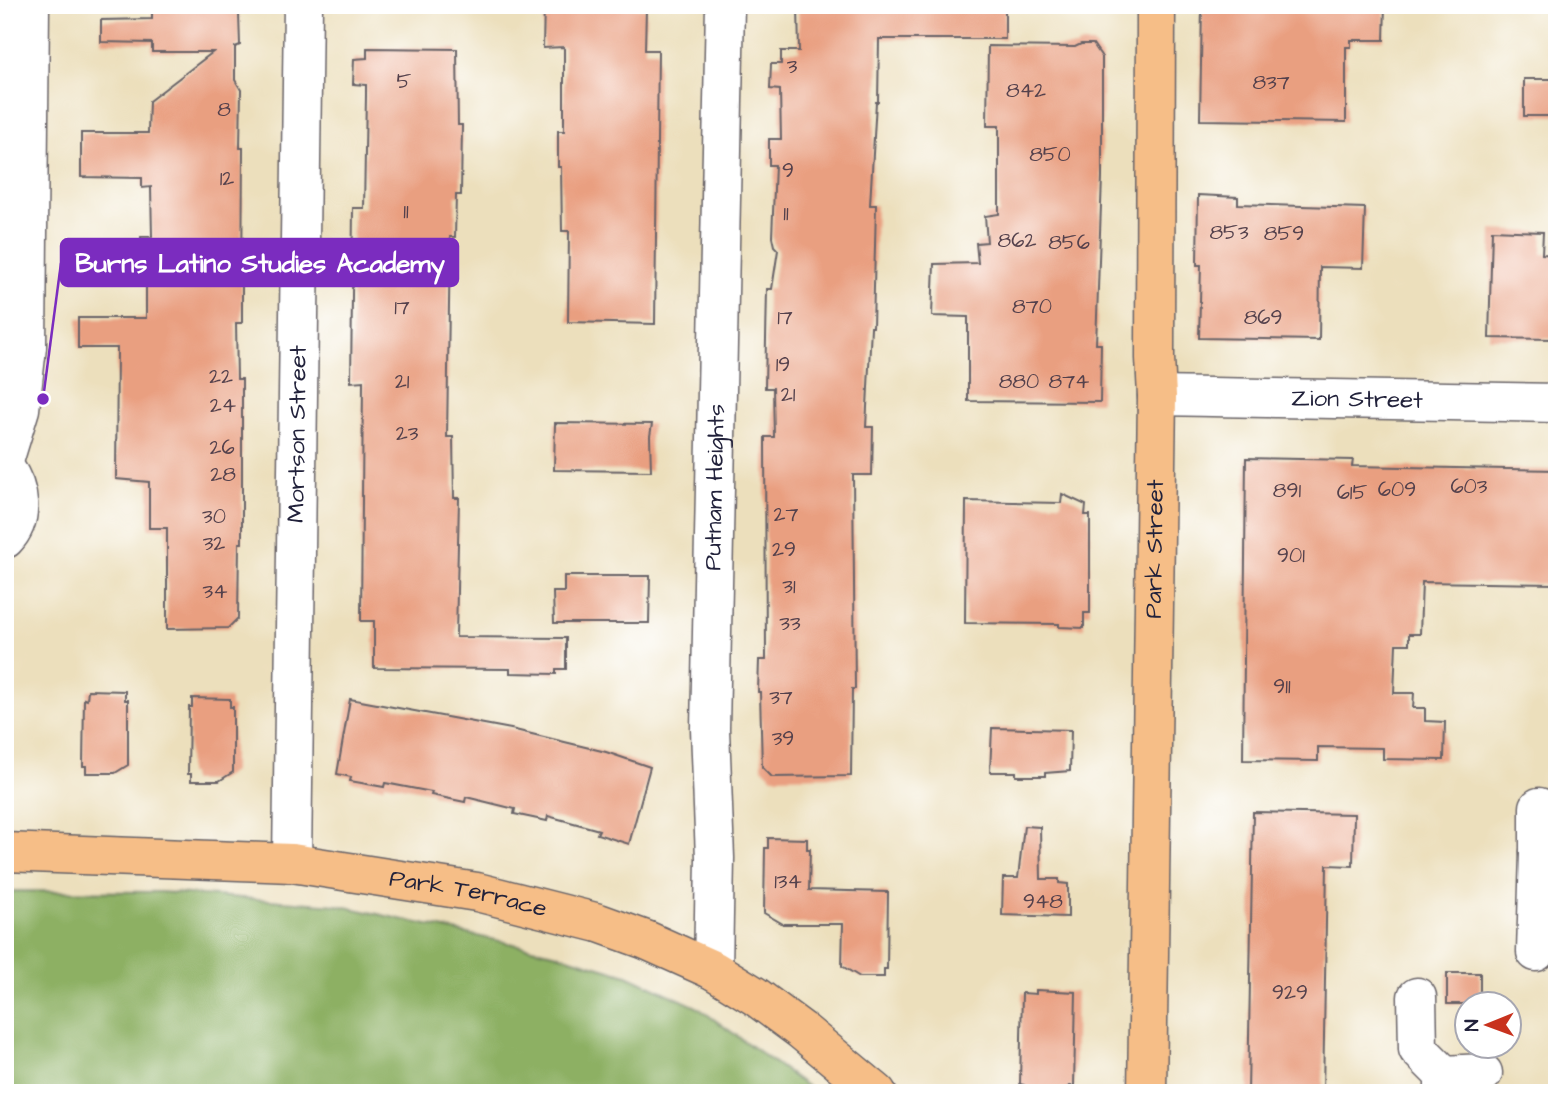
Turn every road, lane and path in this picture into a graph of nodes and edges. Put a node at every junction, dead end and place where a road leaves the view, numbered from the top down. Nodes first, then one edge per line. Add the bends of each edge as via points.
1 (30, 5) edge
2 (303, 5) edge
3 (725, 5) edge
4 (1156, 5) edge
5 (1157, 396) junction
6 (1557, 403) edge
7 (5, 458) edge
8 (5, 468) edge
9 (5, 539) edge
10 (1539, 807) dead end
11 (5, 852) edge
12 (1548, 852) edge
13 (292, 863) junction
14 (1536, 952) dead end
15 (713, 970) junction
16 (1417, 998) dead end
17 (1483, 1073) dead end
18 (1444, 1084) edge
19 (877, 1093) edge
20 (1147, 1093) edge

1 - 7 street via 27,347 20,409
2 - 13 street, Mortson Street
3 - 15 street, Putnam Heights via 710,729
4 - 5 main road, Park Street
5 - 6 street, Zion Street
5 - 20 main road, Park Street
8 - 9 street via 19,498 18,517
10 - 12 street
11 - 13 main road, Park Terrace
12 - 14 street
13 - 15 main road, Park Terrace via 536,905 646,940
15 - 19 main road, Park Terrace via 801,1030
16 - 18 street via 1418,1049
17 - 18 street

